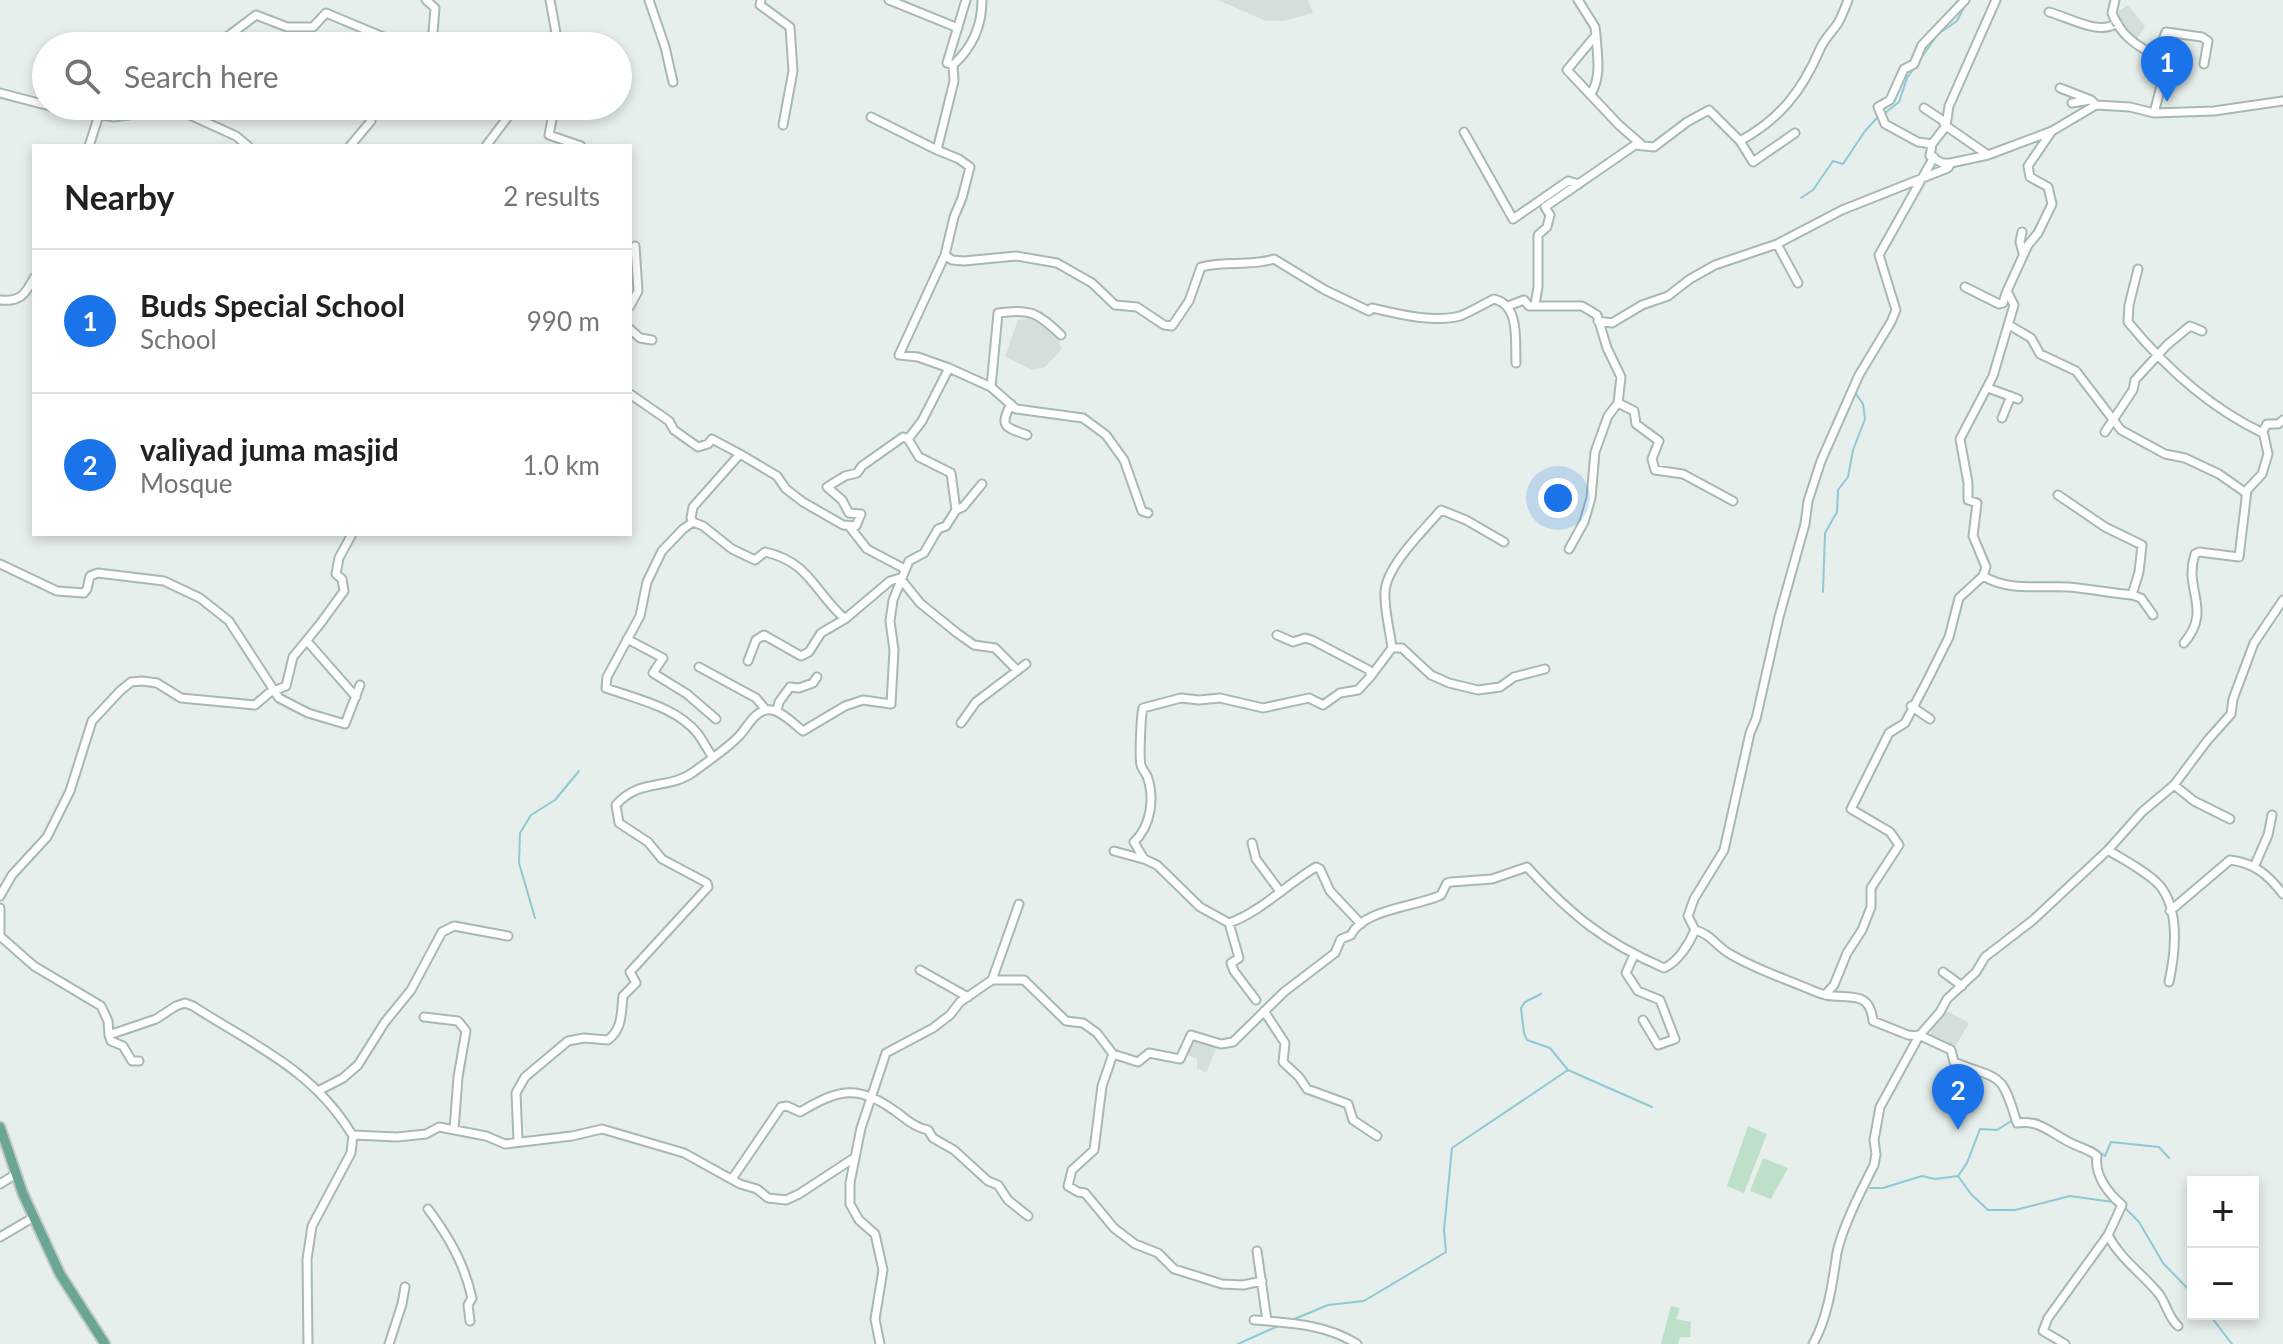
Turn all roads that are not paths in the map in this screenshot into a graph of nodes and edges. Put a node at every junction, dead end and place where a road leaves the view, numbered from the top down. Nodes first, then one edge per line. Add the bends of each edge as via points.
1 (426, 0) edge
2 (550, 0) edge
3 (649, 0) edge
4 (761, 0) edge
5 (889, 0) edge
6 (966, 0) edge
7 (982, 0) edge
8 (1578, 0) edge
9 (1848, 0) edge
10 (1965, 0) edge
11 (1996, 0) edge
12 (2115, 0) edge
13 (2049, 12) dead end
14 (2117, 23) junction
15 (958, 28) junction
16 (234, 32) edge
17 (371, 32) edge
18 (433, 32) edge
19 (556, 32) edge
20 (1596, 35) junction
21 (2163, 60) junction
22 (2204, 64) dead end
23 (953, 65) junction
24 (673, 82) dead end
25 (2060, 88) dead end
26 (0, 93) edge
27 (1591, 94) junction
28 (2131, 97) dead end
29 (2283, 101) edge
30 (32, 102) edge
31 (2072, 103) dead end
32 (2093, 103) junction
33 (2130, 107) junction
34 (1924, 108) dead end
35 (2154, 113) junction
36 (871, 117) dead end
37 (97, 120) edge
38 (201, 120) edge
39 (506, 120) edge
40 (552, 120) edge
41 (371, 121) dead end
42 (783, 125) dead end
43 (1946, 126) junction
44 (2052, 131) junction
45 (1464, 132) dead end
46 (1795, 133) dead end
47 (1740, 141) junction
48 (90, 144) edge
49 (246, 144) edge
50 (352, 144) edge
51 (488, 144) edge
52 (575, 144) edge
53 (1932, 144) junction
54 (1644, 147) junction
55 (937, 150) junction
56 (1988, 155) junction
57 (1934, 157) junction
58 (1951, 163) junction
59 (1924, 177) junction
60 (1579, 184) junction
61 (2022, 232) dead end
62 (1777, 244) junction
63 (635, 246) dead end
64 (2023, 254) junction
65 (945, 255) junction
66 (2138, 269) dead end
67 (32, 281) edge
68 (1798, 283) dead end
69 (1965, 287) dead end
70 (2007, 291) junction
71 (0, 300) edge
72 (632, 302) edge
73 (1535, 305) dead end
74 (1508, 306) junction
75 (1598, 321) junction
76 (2009, 325) junction
77 (632, 331) edge
78 (2202, 331) dead end
79 (1061, 335) dead end
80 (652, 340) dead end
81 (2159, 357) junction
82 (1516, 363) dead end
83 (949, 368) junction
84 (991, 387) junction
85 (1988, 388) junction
86 (632, 395) edge
87 (1618, 403) junction
88 (1011, 404) junction
89 (2002, 418) dead end
90 (2112, 420) junction
91 (2283, 420) edge
92 (2105, 432) dead end
93 (2263, 433) junction
94 (1027, 435) dead end
95 (908, 439) junction
96 (740, 454) junction
97 (982, 484) dead end
98 (2246, 493) junction
99 (2058, 495) dead end
100 (1733, 501) dead end
101 (956, 510) junction
102 (1148, 513) dead end
103 (693, 522) junction
104 (849, 526) junction
105 (351, 536) edge
106 (1504, 542) dead end
107 (1569, 549) dead end
108 (0, 564) edge
109 (905, 569) junction
110 (1983, 576) junction
111 (900, 578) junction
112 (2132, 595) junction
113 (2283, 600) edge
114 (2153, 615) dead end
115 (845, 619) junction
116 (1277, 635) dead end
117 (627, 639) junction
118 (307, 641) junction
119 (2184, 643) dead end
120 (1392, 648) junction
121 (748, 661) dead end
122 (1026, 664) dead end
123 (699, 667) dead end
124 (1545, 669) dead end
125 (1017, 670) junction
126 (1371, 676) junction
127 (817, 677) dead end
128 (360, 685) dead end
129 (275, 691) junction
130 (356, 697) junction
131 (1911, 706) junction
132 (766, 710) junction
133 (777, 711) junction
134 (716, 719) dead end
135 (1930, 719) dead end
136 (961, 723) dead end
137 (712, 756) junction
138 (2174, 785) junction
139 (2272, 815) dead end
140 (2230, 819) dead end
141 (1252, 843) dead end
142 (2108, 850) junction
143 (1114, 851) dead end
144 (1146, 860) junction
145 (2254, 867) junction
146 (1279, 890) junction
147 (2283, 894) edge
148 (0, 896) edge
149 (1019, 904) dead end
150 (0, 908) edge
151 (2170, 911) junction
152 (1229, 923) junction
153 (1361, 924) junction
154 (1695, 930) junction
155 (0, 935) edge
156 (508, 936) dead end
157 (1634, 955) junction
158 (920, 970) dead end
159 (1943, 972) dead end
160 (992, 980) junction
161 (2169, 982) dead end
162 (1962, 986) junction
163 (1825, 995) junction
164 (968, 997) junction
165 (1256, 1000) dead end
166 (1264, 1011) junction
167 (424, 1017) dead end
168 (1643, 1020) dead end
169 (109, 1035) junction
170 (1919, 1035) junction
171 (1113, 1054) junction
172 (139, 1061) dead end
173 (318, 1091) junction
174 (872, 1095) junction
175 (0, 1127) edge
176 (454, 1130) junction
177 (351, 1133) dead end
178 (1377, 1136) dead end
179 (518, 1141) junction
180 (854, 1158) junction
181 (16, 1174) junction
182 (732, 1179) junction
183 (0, 1184) edge
184 (428, 1209) dead end
185 (1028, 1216) dead end
186 (34, 1217) junction
187 (2108, 1235) junction
188 (0, 1237) edge
189 (1257, 1251) dead end
190 (1262, 1281) junction
191 (405, 1287) dead end
192 (1254, 1320) dead end
193 (470, 1321) dead end
194 (1267, 1321) junction
195 (2178, 1326) dead end
196 (105, 1344) edge
197 (308, 1344) edge
198 (389, 1344) edge
199 (880, 1344) edge
200 (1357, 1344) edge
201 (1813, 1344) edge
202 (2065, 1344) edge

1 - 18 street via 435,8
2 - 19 street
3 - 24 street
4 - 42 street via 760,5 790,27 793,71
5 - 15 street
6 - 15 street
7 - 23 street via 967,52
8 - 20 street
9 - 47 street via 1797,94 1769,124
10 - 53 street via 1922,45 1890,100 1878,107 1885,124
11 - 43 street via 1949,106
12 - 14 street via 2112,13
13 - 14 street via 2099,27
14 - 21 street
15 - 23 street via 947,63
16 - 17 street via 256,15 287,27 313,27 326,13
20 - 27 street via 1597,83
20 - 27 street via 1567,70
21 - 22 street via 2166,32 2208,41
21 - 35 street via 2166,67
23 - 55 street
25 - 32 street
26 - 30 street
27 - 54 street
28 - 33 street
29 - 35 street
31 - 32 street
32 - 33 street
32 - 44 street
33 - 35 street
34 - 43 street
36 - 55 street
37 - 48 street
38 - 49 street
39 - 51 street
40 - 52 street via 549,135
41 - 50 street
43 - 53 street
43 - 56 street
44 - 56 street
44 - 64 street via 2028,166 2030,177 2048,187 2052,204
45 - 60 street via 1513,219 1568,181
46 - 47 street via 1753,162
47 - 54 street via 1709,110 1654,147
53 - 57 street
54 - 60 street via 1635,145
55 - 65 street via 970,167
56 - 58 street
57 - 58 street
57 - 59 street
58 - 59 street
59 - 62 street
59 - 154 street via 1879,255 1896,310 1840,413 1808,501 1724,850 1688,916
60 - 73 street via 1545,207 1550,215 1538,235
61 - 64 street
62 - 68 street
62 - 75 street via 1715,265 1612,323
63 - 72 street via 638,291
64 - 70 street
65 - 74 street via 952,260 1016,256 1057,263 1092,283 1115,305 1137,307 1172,326 1189,301 1201,267 1274,259 1369,311 1448,317 1494,299
65 - 83 street via 899,355
66 - 81 street via 2128,322
67 - 71 street via 22,297
69 - 70 street via 1999,304
70 - 76 street via 2014,305
74 - 75 street via 1524,300 1529,306 1582,306
74 - 82 street
75 - 87 street via 1621,377
76 - 85 street
76 - 90 street via 2031,338 2040,354 2076,371
77 - 80 street
78 - 81 street via 2190,326
79 - 84 street via 1039,314 998,313
81 - 90 street via 2135,380
81 - 93 street via 2208,400
83 - 84 street
83 - 95 street
84 - 88 street
85 - 89 street via 2015,398
85 - 110 street via 1960,439 1968,500 1977,503 1973,536 1986,567
86 - 96 street via 698,447 712,439
87 - 100 street via 1634,411 1636,424 1659,441 1652,459 1655,470 1683,474
87 - 107 street via 1595,452 1591,498
88 - 94 street via 1004,423
88 - 102 street via 1083,418 1106,435 1124,460 1142,511
90 - 92 street
90 - 98 street via 2165,454 2219,474
91 - 93 street via 2267,424
93 - 98 street via 2268,454 2262,474
95 - 101 street via 919,457 951,473
95 - 104 street via 903,437 857,473 827,487 849,513 861,514 856,526
96 - 103 street via 693,507
96 - 104 street via 777,476 795,497
97 - 101 street
98 - 119 street via 2239,557 2195,554 2198,619
99 - 112 street via 2142,545
101 - 109 street
103 - 115 street via 755,560 765,552 798,564
103 - 117 street via 662,551
104 - 109 street via 867,549
105 - 118 street via 336,567 344,591
106 - 120 street via 1441,510 1406,551 1384,591
108 - 129 street via 57,591 84,593 90,576 98,573 182,588 229,621
109 - 111 street
110 - 112 street via 2024,588
110 - 131 street via 1959,598 1949,637
111 - 115 street
111 - 125 street via 920,603 957,633 974,645 995,648
111 - 133 street via 890,621 891,704 863,700 803,731
112 - 114 street via 2141,598
113 - 138 street via 2254,643 2231,714
115 - 121 street via 821,633 801,656 760,635
116 - 126 street via 1293,642 1312,640 1369,670
117 - 134 street via 663,658 653,673
117 - 137 street via 606,688 680,718
118 - 129 street via 293,657 286,686
118 - 130 street
120 - 124 street via 1402,648 1431,675 1478,690
120 - 126 street
122 - 125 street
123 - 132 street via 756,698
125 - 136 street via 976,702
126 - 144 street via 1358,690 1340,693 1323,705 1309,698 1263,708 1220,698 1181,698 1143,708 1140,759 1151,799 1148,821 1134,842
127 - 133 street via 813,683 790,687
128 - 130 street
129 - 130 street via 308,713 345,724
129 - 148 street via 255,705 181,698 157,683 131,682 92,721 70,791 47,837
131 - 135 street
131 - 163 street via 1902,726 1889,733 1851,809 1890,832 1899,845 1871,888 1862,930
132 - 133 street
132 - 137 street
137 - 179 street via 674,781 626,793 616,805 619,823 648,842 662,859 708,887 630,972 636,983 623,996 615,1035 608,1040 568,1041 525,1077 516,1093
138 - 140 street
138 - 142 street
139 - 145 street
141 - 146 street via 1256,859
142 - 151 street via 2163,889
142 - 162 street via 1985,957
143 - 144 street
144 - 152 street via 1200,907
145 - 147 street
145 - 151 street via 2230,860
146 - 152 street via 1255,911
146 - 153 street via 1316,867
149 - 160 street
150 - 155 street
151 - 161 street via 2174,959
152 - 165 street via 1239,958 1231,963
153 - 157 street via 1384,910 1441,895 1447,883 1492,879 1527,867 1591,929
153 - 166 street via 1341,939 1335,953
154 - 157 street via 1670,966
154 - 163 street via 1732,956
155 - 169 street via 34,966 101,1006
156 - 173 street via 454,926 442,932 411,990 358,1065
157 - 168 street via 1626,973 1642,994 1660,1000 1675,1039 1658,1045
158 - 164 street
159 - 162 street
160 - 164 street
160 - 171 street via 1024,980 1066,1021 1083,1023 1097,1033
162 - 170 street
163 - 170 street via 1856,998 1872,1009 1873,1021
164 - 174 street via 933,1028 886,1053
166 - 171 street via 1233,1042 1191,1035 1180,1059 1149,1053 1138,1062
166 - 178 street via 1285,1043 1283,1062 1307,1089 1348,1104 1353,1120
167 - 176 street via 458,1021 466,1031
169 - 172 street via 132,1061
169 - 173 street via 185,1003 244,1035
170 - 187 street via 1951,1050 1954,1062 2001,1080 2017,1123 2044,1126 2097,1156 2101,1179 2122,1205
170 - 201 street via 1880,1107 1874,1165 1841,1239
171 - 190 street via 1102,1086 1094,1150 1072,1170 1068,1186 1085,1193 1114,1228 1158,1253 1174,1269 1222,1284
173 - 177 street
174 - 180 street
174 - 182 street via 830,1096 800,1112 781,1107
174 - 185 street via 911,1126 928,1130 954,1150
175 - 181 main road
176 - 179 street via 505,1144
176 - 197 street via 439,1127 397,1137 353,1135 351,1153 312,1226
179 - 182 street via 602,1129 684,1153
180 - 182 street via 786,1200 768,1198
180 - 199 street via 850,1204 875,1234 883,1270 875,1319
181 - 183 street
181 - 186 main road
184 - 193 street via 466,1270
186 - 188 street
186 - 196 main road via 60,1274
187 - 195 street
187 - 202 street via 2048,1318 2043,1331
189 - 190 street
190 - 194 street
191 - 198 street
192 - 194 street
194 - 200 street via 1318,1327

